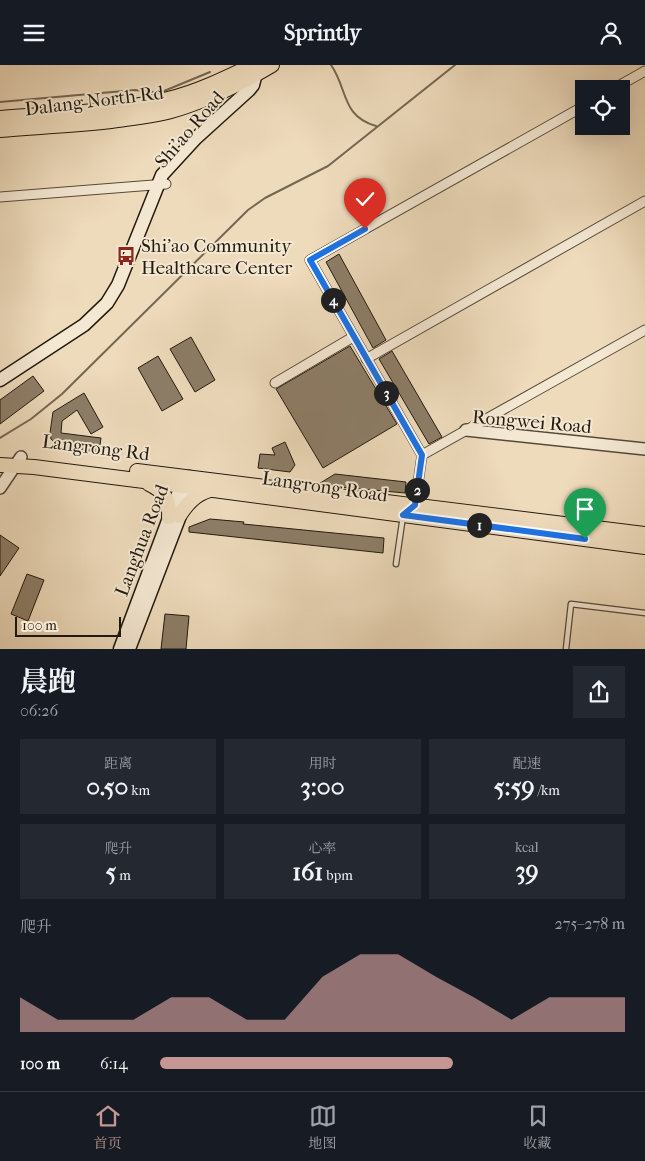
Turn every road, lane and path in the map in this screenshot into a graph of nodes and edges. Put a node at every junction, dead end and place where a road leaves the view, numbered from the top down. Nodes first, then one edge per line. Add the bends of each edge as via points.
1 (272, 65) edge
2 (253, 71) edge
3 (645, 71) edge
4 (630, 80) edge
5 (575, 110) edge
6 (0, 118) edge
7 (0, 130) edge
8 (162, 184) junction
9 (0, 197) edge
10 (645, 201) edge
11 (645, 330) edge
12 (353, 337) junction
13 (366, 359) junction
14 (0, 380) edge
15 (275, 383) dead end
16 (0, 389) edge
17 (466, 430) junction
18 (645, 449) edge
19 (0, 455) edge
20 (422, 455) junction
21 (18, 461) junction
22 (0, 465) edge
23 (142, 481) junction
24 (187, 483) junction
25 (0, 488) edge
26 (213, 490) junction
27 (415, 505) junction
28 (403, 515) junction
29 (174, 517) junction
30 (645, 534) edge
31 (645, 547) edge
32 (396, 564) dead end
33 (645, 613) edge
34 (120, 649) edge
35 (130, 649) edge
36 (566, 649) edge

1 - 2 main road, Dalang North Rd
2 - 6 main road, Dalang North Rd via 169,99 122,108
2 - 7 main road, Dalang North Rd via 201,101 170,111 137,118
2 - 8 main road, Shi'ao Road via 253,85 177,158 162,175
3 - 4 street
5 - 12 street via 310,260
8 - 9 street
8 - 14 main road, Shi'ao Road via 107,303 84,325
8 - 16 main road, Shi'ao Road via 116,304 94,326
10 - 13 street
11 - 17 street
12 - 13 street
12 - 15 street
13 - 20 street
17 - 18 street, Rongwei Road
17 - 20 street, Rongwei Road
19 - 21 main road, Langrong Rd
20 - 27 street
21 - 22 main road, Langrong Road
21 - 23 main road, Langrong Road
21 - 24 main road, Langrong Rd
21 - 25 street
23 - 24 main road, Langrong Road
23 - 29 main road via 159,489
24 - 26 main road, Langrong Road
24 - 27 main road, Langrong Road
24 - 29 main road, Langhua Road
26 - 28 main road, Langrong Road
26 - 29 main road via 197,496
27 - 28 street
27 - 30 main road, Langrong Road
28 - 31 main road, Langrong Road
28 - 32 lane
29 - 34 main road, Langhua Road
29 - 35 main road, Langhua Road
33 - 36 lane via 571,604

